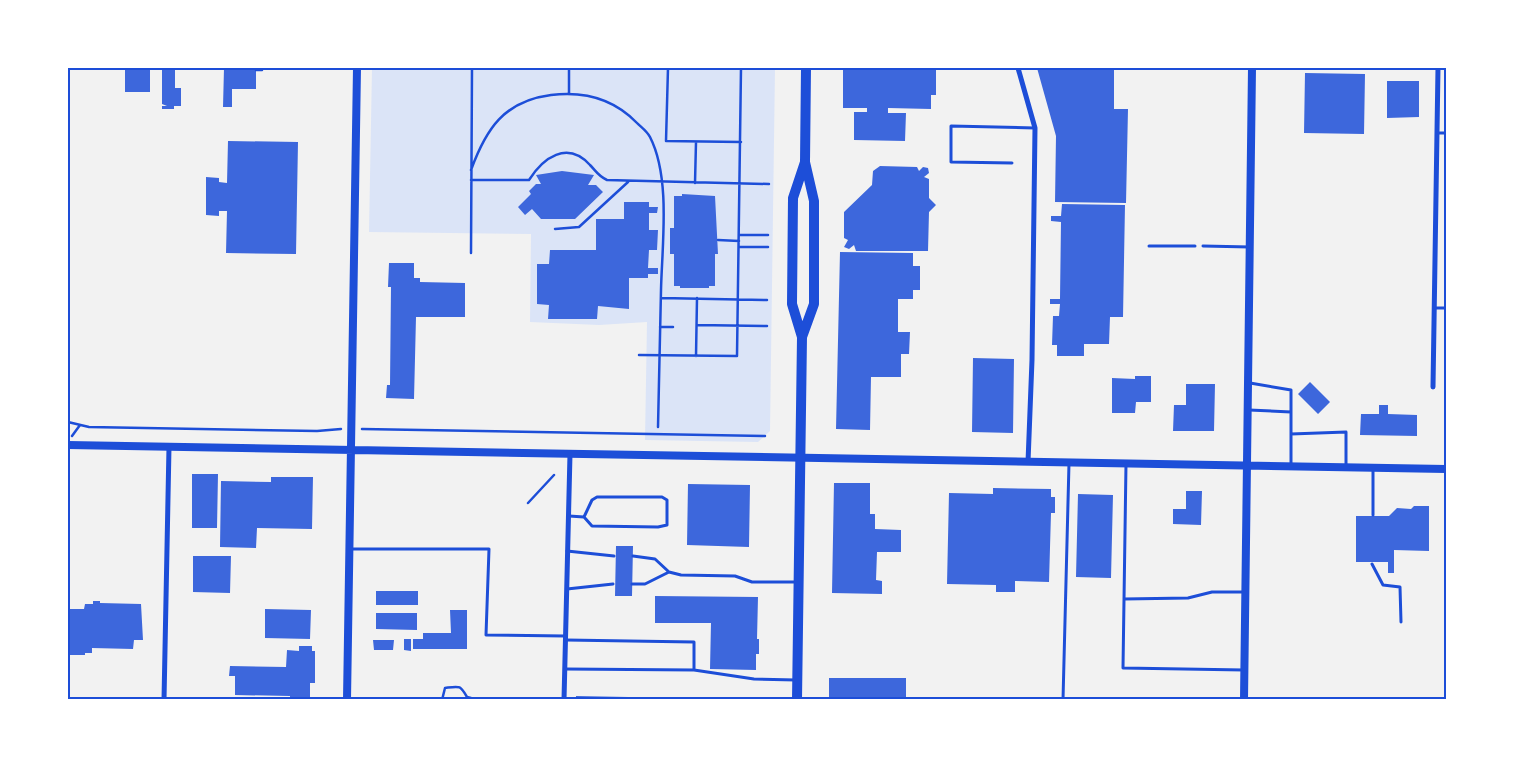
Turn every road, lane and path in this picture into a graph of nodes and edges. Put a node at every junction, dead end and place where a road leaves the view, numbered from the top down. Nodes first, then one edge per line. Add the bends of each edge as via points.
1 (262, 68) edge
2 (357, 68) edge
3 (472, 68) edge
4 (569, 68) edge
5 (668, 68) edge
6 (741, 68) edge
7 (806, 68) edge
8 (1018, 68) edge
9 (1252, 68) edge
10 (1438, 68) edge
11 (256, 70) dead end
12 (569, 93) junction
13 (1035, 128) junction
14 (1437, 133) junction
15 (1446, 133) edge
16 (696, 142) junction
17 (740, 142) junction
18 (805, 162) junction
19 (1012, 163) dead end
20 (471, 170) junction
21 (471, 180) junction
22 (628, 181) junction
23 (661, 182) junction
24 (695, 183) junction
25 (740, 184) junction
26 (768, 184) dead end
27 (555, 229) dead end
28 (739, 235) junction
29 (768, 235) dead end
30 (718, 240) dead end
31 (739, 241) junction
32 (1149, 246) dead end
33 (1195, 246) dead end
34 (1203, 246) dead end
35 (739, 247) junction
36 (768, 247) dead end
37 (1250, 247) junction
38 (471, 253) dead end
39 (661, 298) junction
40 (697, 298) junction
41 (738, 299) junction
42 (767, 300) dead end
43 (1435, 308) junction
44 (1446, 308) edge
45 (697, 325) junction
46 (737, 325) junction
47 (767, 326) dead end
48 (660, 327) junction
49 (673, 327) dead end
50 (802, 337) junction
51 (639, 355) dead end
52 (659, 355) junction
53 (696, 356) junction
54 (1249, 383) junction
55 (1434, 387) dead end
56 (1249, 410) junction
57 (1291, 412) junction
58 (68, 422) edge
59 (80, 425) junction
60 (658, 427) dead end
61 (351, 429) junction
62 (1291, 434) junction
63 (765, 436) dead end
64 (68, 443) edge
65 (169, 447) junction
66 (351, 450) junction
67 (570, 454) junction
68 (800, 458) junction
69 (1028, 462) junction
70 (1069, 462) junction
71 (1126, 463) junction
72 (1248, 466) junction
73 (1291, 467) junction
74 (1346, 467) junction
75 (1373, 468) junction
76 (1446, 469) edge
77 (554, 475) dead end
78 (528, 503) dead end
79 (1373, 515) dead end
80 (568, 516) junction
81 (584, 517) junction
82 (349, 549) junction
83 (567, 551) junction
84 (614, 556) dead end
85 (633, 556) dead end
86 (1372, 564) dead end
87 (669, 572) junction
88 (798, 582) junction
89 (613, 584) dead end
90 (632, 584) dead end
91 (566, 589) junction
92 (1246, 592) junction
93 (1124, 599) junction
94 (1401, 622) dead end
95 (566, 638) junction
96 (565, 669) junction
97 (694, 670) junction
98 (1245, 670) junction
99 (797, 680) junction
100 (471, 698) dead end
101 (164, 700) edge
102 (347, 700) edge
103 (442, 700) edge
104 (564, 700) edge
105 (797, 700) edge
106 (1063, 700) edge
107 (1244, 700) edge

1 - 11 path
2 - 61 street
3 - 20 path
4 - 12 path
5 - 16 path via 666,141
6 - 17 path
7 - 18 main road
8 - 13 street
9 - 37 street
10 - 14 street
12 - 20 path via 543,96 515,106 493,124
12 - 23 path via 600,98 628,112 649,135 658,158
13 - 19 lane via 951,126 950,162
13 - 69 street
14 - 15 lane
14 - 43 street
16 - 17 path
16 - 24 path
17 - 25 path
18 - 50 main road via 814,201 814,304
18 - 50 main road via 793,198 792,304
20 - 21 path
21 - 22 path via 529,180 547,158 566,153 576,155 589,164 599,177
21 - 38 path
22 - 23 path
22 - 27 path via 579,227
23 - 24 path
23 - 39 path
24 - 25 path
25 - 26 path
25 - 28 path
28 - 29 path
28 - 31 path
30 - 31 path
31 - 35 path
32 - 33 lane
34 - 37 lane
35 - 36 path
35 - 41 path
37 - 54 street
39 - 40 path
39 - 48 path
40 - 41 path
40 - 45 path
41 - 42 path
41 - 46 path
43 - 44 lane
43 - 55 street
45 - 46 path
45 - 53 path
46 - 47 path
46 - 53 path via 737,356
48 - 49 path
48 - 52 path
50 - 68 main road
51 - 52 path
52 - 53 path
52 - 60 path
54 - 56 street
54 - 57 lane via 1291,390
56 - 57 lane
56 - 72 street
57 - 62 lane
58 - 59 path
59 - 61 path via 307,431
59 - 64 path
61 - 63 path
61 - 66 street
62 - 73 lane
62 - 74 lane via 1346,432
64 - 65 street
65 - 66 street
65 - 101 street
66 - 67 street
66 - 82 street
67 - 68 street
67 - 80 street
68 - 69 street
68 - 88 main road
69 - 70 street
70 - 71 street
70 - 106 lane
71 - 72 street
71 - 93 lane
72 - 73 street
72 - 92 street
73 - 74 street
74 - 75 street
75 - 76 street
75 - 79 lane
77 - 78 path
80 - 81 lane
80 - 83 street
81 - 81 lane via 592,526 658,527 667,525 666,500 662,497 597,497 592,500
82 - 95 lane via 489,549 486,635
82 - 102 street
83 - 84 lane
83 - 91 street
85 - 87 lane via 655,559
86 - 94 lane via 1383,585 1400,587
87 - 88 lane via 734,576 752,582
87 - 90 lane via 645,584
88 - 99 main road
89 - 91 lane
91 - 95 street
92 - 93 lane via 1212,592 1188,598
92 - 98 street
93 - 98 lane via 1122,668
95 - 96 street
95 - 97 lane via 694,642
96 - 97 lane
96 - 104 street
97 - 99 lane via 754,679
98 - 107 street
99 - 105 main road
100 - 103 path via 467,698 458,686 445,688

